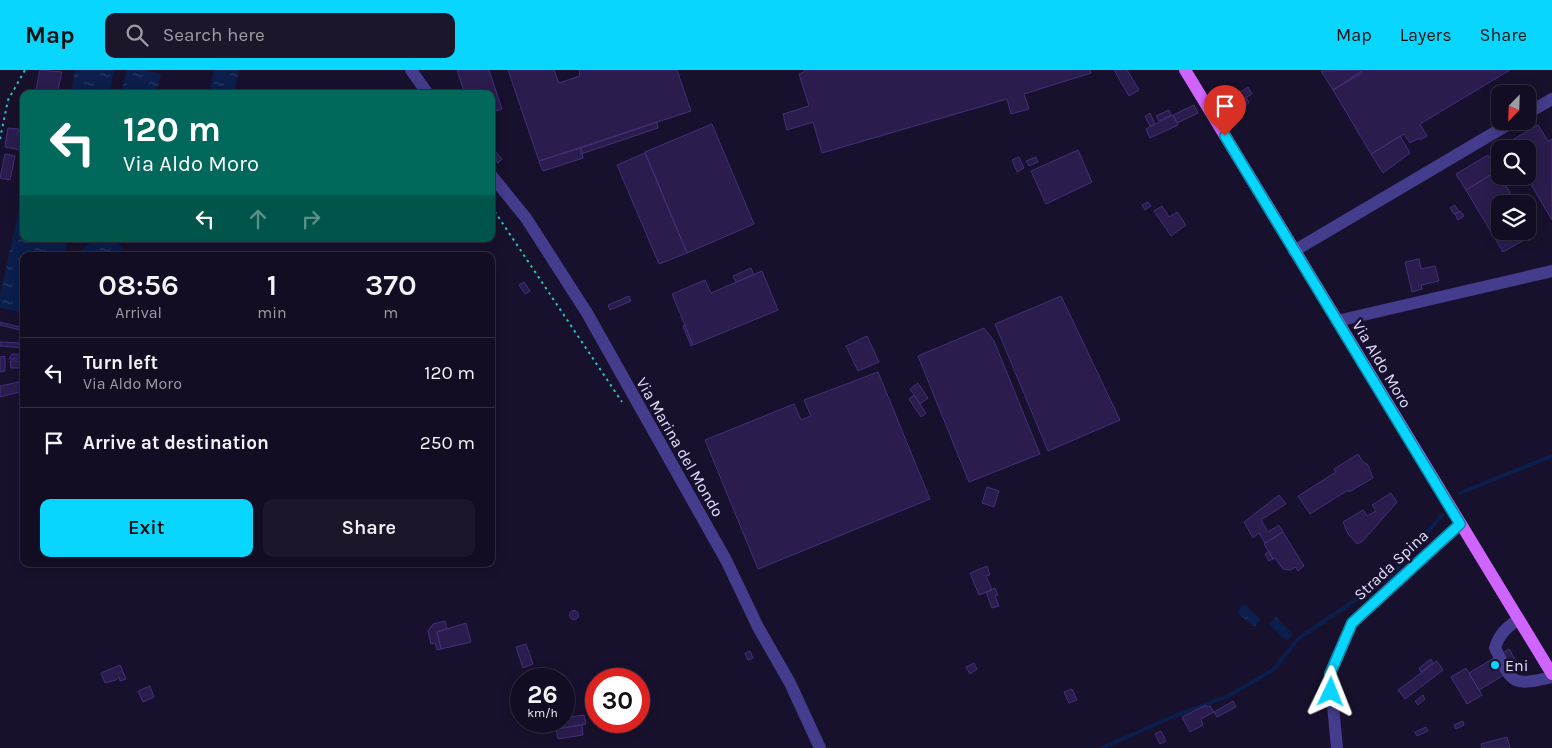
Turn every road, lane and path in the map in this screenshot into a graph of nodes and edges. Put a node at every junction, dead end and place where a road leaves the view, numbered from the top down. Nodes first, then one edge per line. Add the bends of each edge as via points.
1 (25, 70) edge
2 (412, 70) edge
3 (1185, 70) edge
4 (425, 90) edge
5 (1552, 99) edge
6 (1536, 108) edge
7 (1499, 130) edge
8 (0, 139) edge
9 (495, 180) edge
10 (495, 212) edge
11 (1294, 251) junction
12 (1552, 271) edge
13 (1337, 321) junction
14 (626, 409) dead end
15 (1460, 524) junction
16 (1518, 619) junction
17 (1552, 676) edge
18 (820, 748) edge
19 (1337, 748) edge

1 - 8 path via 8,100
2 - 4 street
3 - 11 main road, Via Aldo Moro
5 - 6 street
7 - 11 street
9 - 18 street, Via Marina del Mondo via 526,218 588,313 726,560
10 - 14 path
11 - 13 main road, Via Aldo Moro
12 - 13 street
13 - 15 main road, Via Aldo Moro
15 - 16 main road, Via Aldo Moro
15 - 19 street, Strada Spina via 1352,623 1330,674
16 - 17 main road, Via Aldo Moro
16 - 17 street via 1497,639 1495,648 1504,666 1514,680 1524,684

